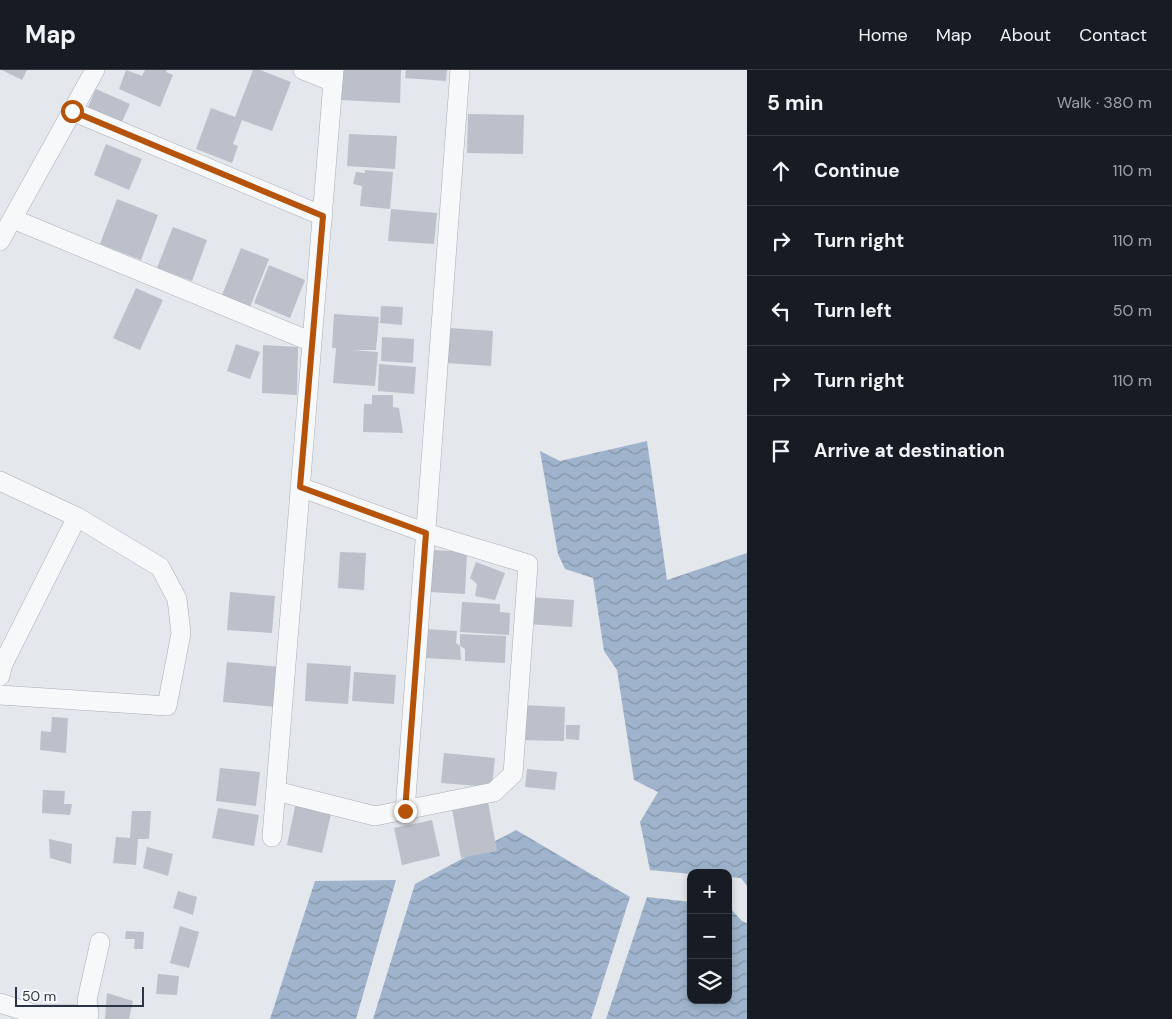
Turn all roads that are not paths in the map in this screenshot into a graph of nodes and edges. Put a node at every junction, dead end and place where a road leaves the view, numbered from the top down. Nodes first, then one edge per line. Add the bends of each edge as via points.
1 (95, 70) edge
2 (303, 70) edge
3 (460, 70) edge
4 (334, 76) edge
5 (72, 111) junction
6 (323, 216) junction
7 (13, 219) junction
8 (0, 241) edge
9 (312, 342) junction
10 (0, 481) edge
11 (300, 487) junction
12 (77, 517) junction
13 (426, 533) junction
14 (0, 676) edge
15 (0, 695) edge
16 (276, 791) junction
17 (405, 811) junction
18 (272, 837) dead end
19 (100, 942) dead end
20 (0, 1004) edge

1 - 5 street
2 - 4 street
3 - 13 street
4 - 6 street
5 - 6 street
5 - 7 street
6 - 9 street
7 - 8 street
7 - 9 street
9 - 11 street
10 - 12 street
11 - 13 street
11 - 16 street
12 - 14 street via 3,664
12 - 15 street via 160,567 177,599 181,633 167,706
13 - 17 street
13 - 17 street via 528,564 513,774 494,792
16 - 17 street via 375,816
16 - 18 street
19 - 20 street via 88,1000 89,1014 34,1014

